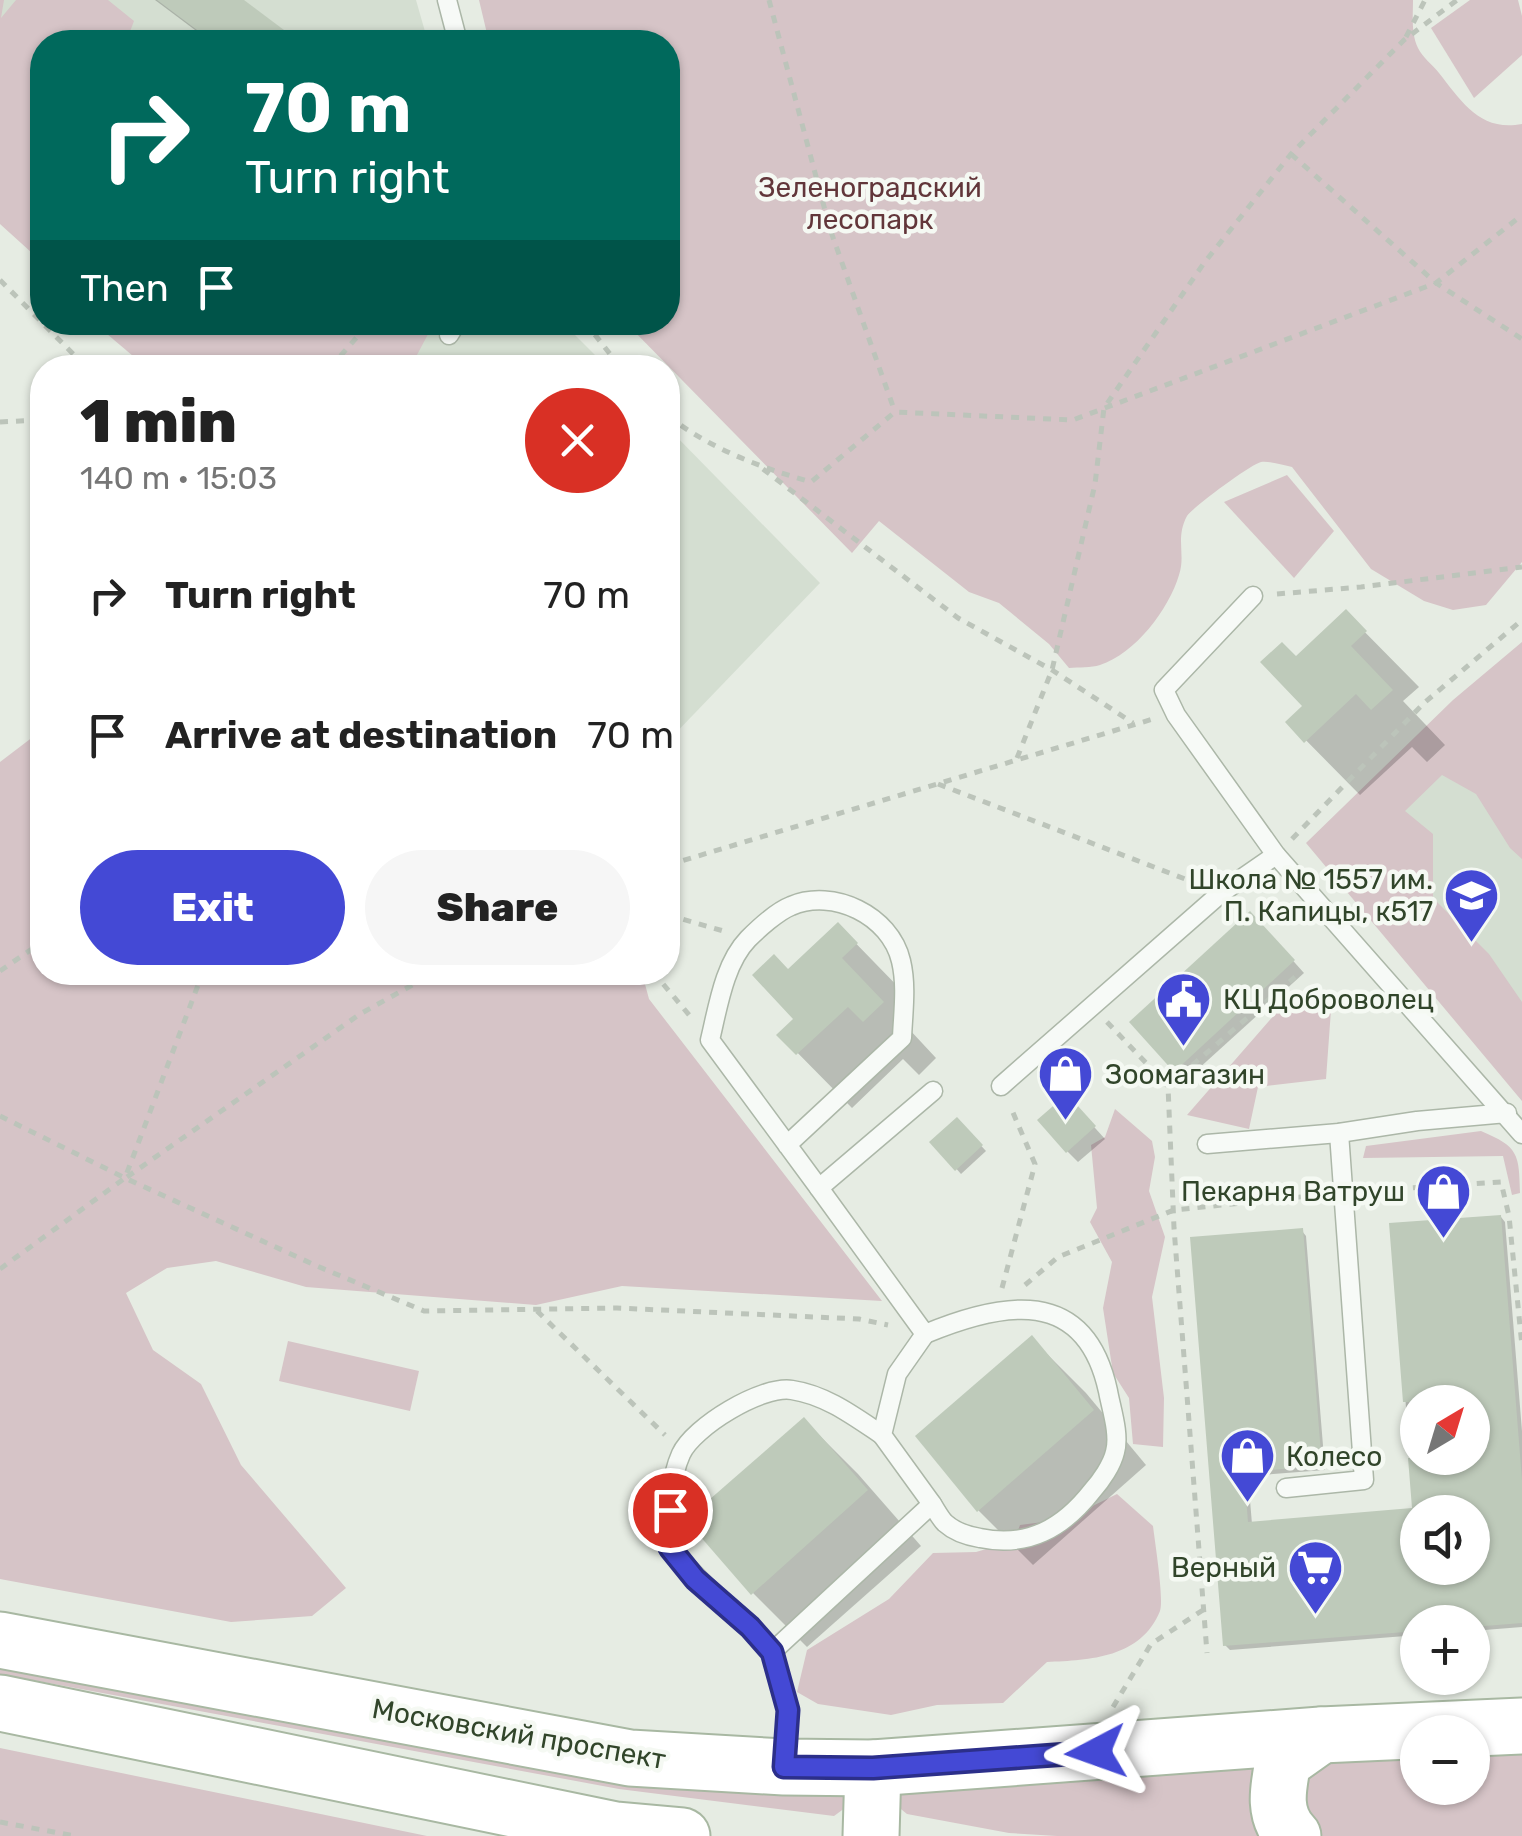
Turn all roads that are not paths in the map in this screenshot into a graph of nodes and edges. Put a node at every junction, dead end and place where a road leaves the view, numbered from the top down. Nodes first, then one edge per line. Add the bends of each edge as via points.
1 (447, 0) edge
2 (455, 30) edge
3 (1254, 596) road end
4 (1276, 855) junction
5 (1001, 1086) road end
6 (934, 1092) dead end
7 (1507, 1113) junction
8 (1339, 1133) junction
9 (1522, 1134) edge
10 (1207, 1144) dead end
11 (786, 1146) junction
12 (819, 1188) junction
13 (925, 1334) junction
14 (882, 1435) junction
15 (1286, 1488) dead end
16 (932, 1504) junction
17 (0, 1640) edge
18 (772, 1652) junction
19 (0, 1703) edge
20 (1522, 1726) edge
21 (1321, 1735) junction
22 (784, 1767) junction
23 (873, 1768) junction
24 (682, 1836) edge
25 (871, 1836) edge
26 (1293, 1836) edge

1 - 2 lane
3 - 4 lane via 1164,690
4 - 5 lane via 1221,893
4 - 7 lane
6 - 12 lane
7 - 8 lane
7 - 9 lane
8 - 10 lane
8 - 15 lane via 1364,1480
11 - 11 lane via 710,1040 723,989 748,938 789,906 824,898 867,915 886,931 901,958 902,1038
11 - 12 lane
12 - 13 lane
13 - 14 lane via 897,1374
13 - 16 lane via 996,1310 1039,1308 1068,1324 1091,1347 1106,1382 1116,1450 1076,1512 1045,1535 1015,1541 963,1534
14 - 16 lane
14 - 18 lane via 834,1404 789,1389 747,1400 682,1451 670,1548
16 - 18 lane
17 - 22 main road, Московский проспект via 630,1758
18 - 22 lane via 788,1710
19 - 24 main road via 615,1830
20 - 21 main road, Московский проспект
21 - 23 main road, Московский проспект
21 - 26 main road via 1283,1762 1276,1800
22 - 23 main road, Московский проспект
23 - 25 main road

